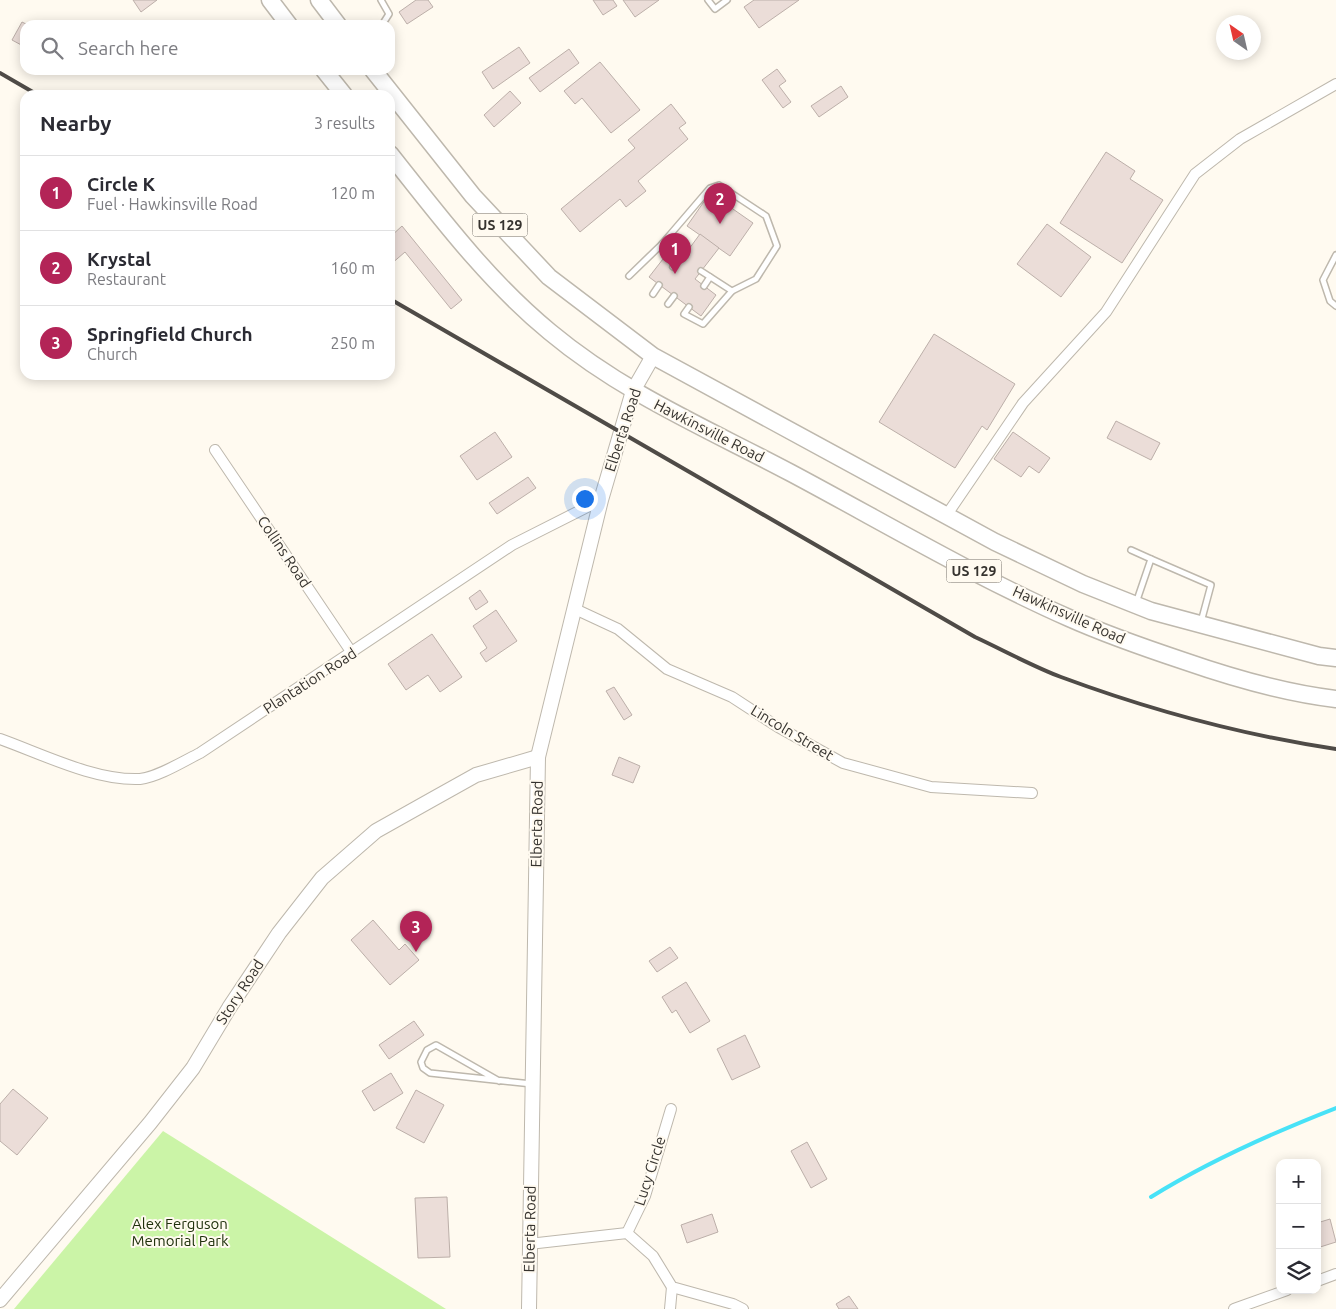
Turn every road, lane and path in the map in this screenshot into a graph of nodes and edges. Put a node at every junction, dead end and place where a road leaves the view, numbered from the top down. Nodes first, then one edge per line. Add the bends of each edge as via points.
1 (270, 0) edge
2 (319, 0) edge
3 (381, 0) edge
4 (708, 0) edge
5 (727, 0) edge
6 (285, 20) edge
7 (334, 20) edge
8 (388, 20) edge
9 (328, 75) edge
10 (377, 75) edge
11 (1336, 84) edge
12 (340, 90) edge
13 (389, 90) edge
14 (395, 98) edge
15 (395, 160) edge
16 (662, 244) junction
17 (1336, 255) edge
18 (673, 267) dead end
19 (701, 271) dead end
20 (629, 276) dead end
21 (710, 277) junction
22 (660, 285) dead end
23 (704, 286) dead end
24 (732, 291) junction
25 (653, 294) dead end
26 (674, 296) dead end
27 (668, 304) dead end
28 (1336, 306) edge
29 (689, 307) dead end
30 (653, 356) junction
31 (633, 391) junction
32 (215, 450) dead end
33 (601, 500) junction
34 (946, 516) junction
35 (1131, 550) dead end
36 (1151, 559) junction
37 (1136, 605) junction
38 (575, 609) junction
39 (1201, 625) junction
40 (352, 653) junction
41 (1336, 658) edge
42 (1336, 699) edge
43 (0, 739) edge
44 (538, 757) junction
45 (1032, 794) dead end
46 (499, 1082) junction
47 (532, 1084) junction
48 (671, 1108) dead end
49 (627, 1233) junction
50 (530, 1244) junction
51 (1336, 1274) edge
52 (1321, 1279) edge
53 (672, 1287) junction
54 (1278, 1294) edge
55 (0, 1300) edge
56 (1247, 1307) edge
57 (529, 1309) edge
58 (670, 1309) edge
59 (743, 1309) edge
60 (1234, 1309) edge

1 - 6 main road
2 - 7 main road
3 - 8 lane via 389,14
4 - 5 lane via 715,8
9 - 12 main road
10 - 13 main road, US 129
11 - 34 street via 1240,139 1195,174 1106,312 1023,403
14 - 30 main road, US 129 via 473,196 549,277
15 - 31 main road, US 129 via 463,246 521,307 589,363
16 - 18 lane via 682,257
16 - 20 lane
16 - 24 lane via 699,199 710,188 719,185 766,216 777,246 756,280
17 - 28 lane via 1323,280 1330,301
19 - 21 lane
21 - 23 lane
21 - 24 lane
22 - 25 lane
24 - 29 lane via 703,324 684,314
26 - 27 lane
30 - 31 street, Elberta Road
30 - 34 main road, US 129
31 - 33 street, Elberta Road
31 - 42 main road, Hawkinsville Road / US 129 via 1068,618 1236,679
32 - 40 street, Collins Road
33 - 38 street, Elberta Road
33 - 40 street, Plantation Road via 512,545
34 - 37 main road, US 129 via 1083,584
35 - 36 lane
36 - 37 lane
36 - 39 lane via 1211,585
37 - 39 main road, US 129
38 - 44 street, Elberta Road
38 - 45 street, Lincoln Street via 618,629 667,669 732,697 843,763 931,788
39 - 41 main road, US 129
40 - 43 street, Plantation Road via 200,753 141,779 102,776
44 - 47 street, Elberta Road
44 - 55 street, Story Road via 476,775 433,798 376,831 322,878 279,933 228,1008 193,1068
46 - 46 lane via 430,1073 421,1062 427,1050 436,1045
46 - 47 lane
47 - 50 street, Elberta Road
48 - 49 street, Lucy Circle via 645,1196
49 - 50 street
49 - 53 street via 653,1256
50 - 57 street, Elberta Road
51 - 52 street
53 - 58 street
53 - 59 street
54 - 56 street
56 - 60 street

